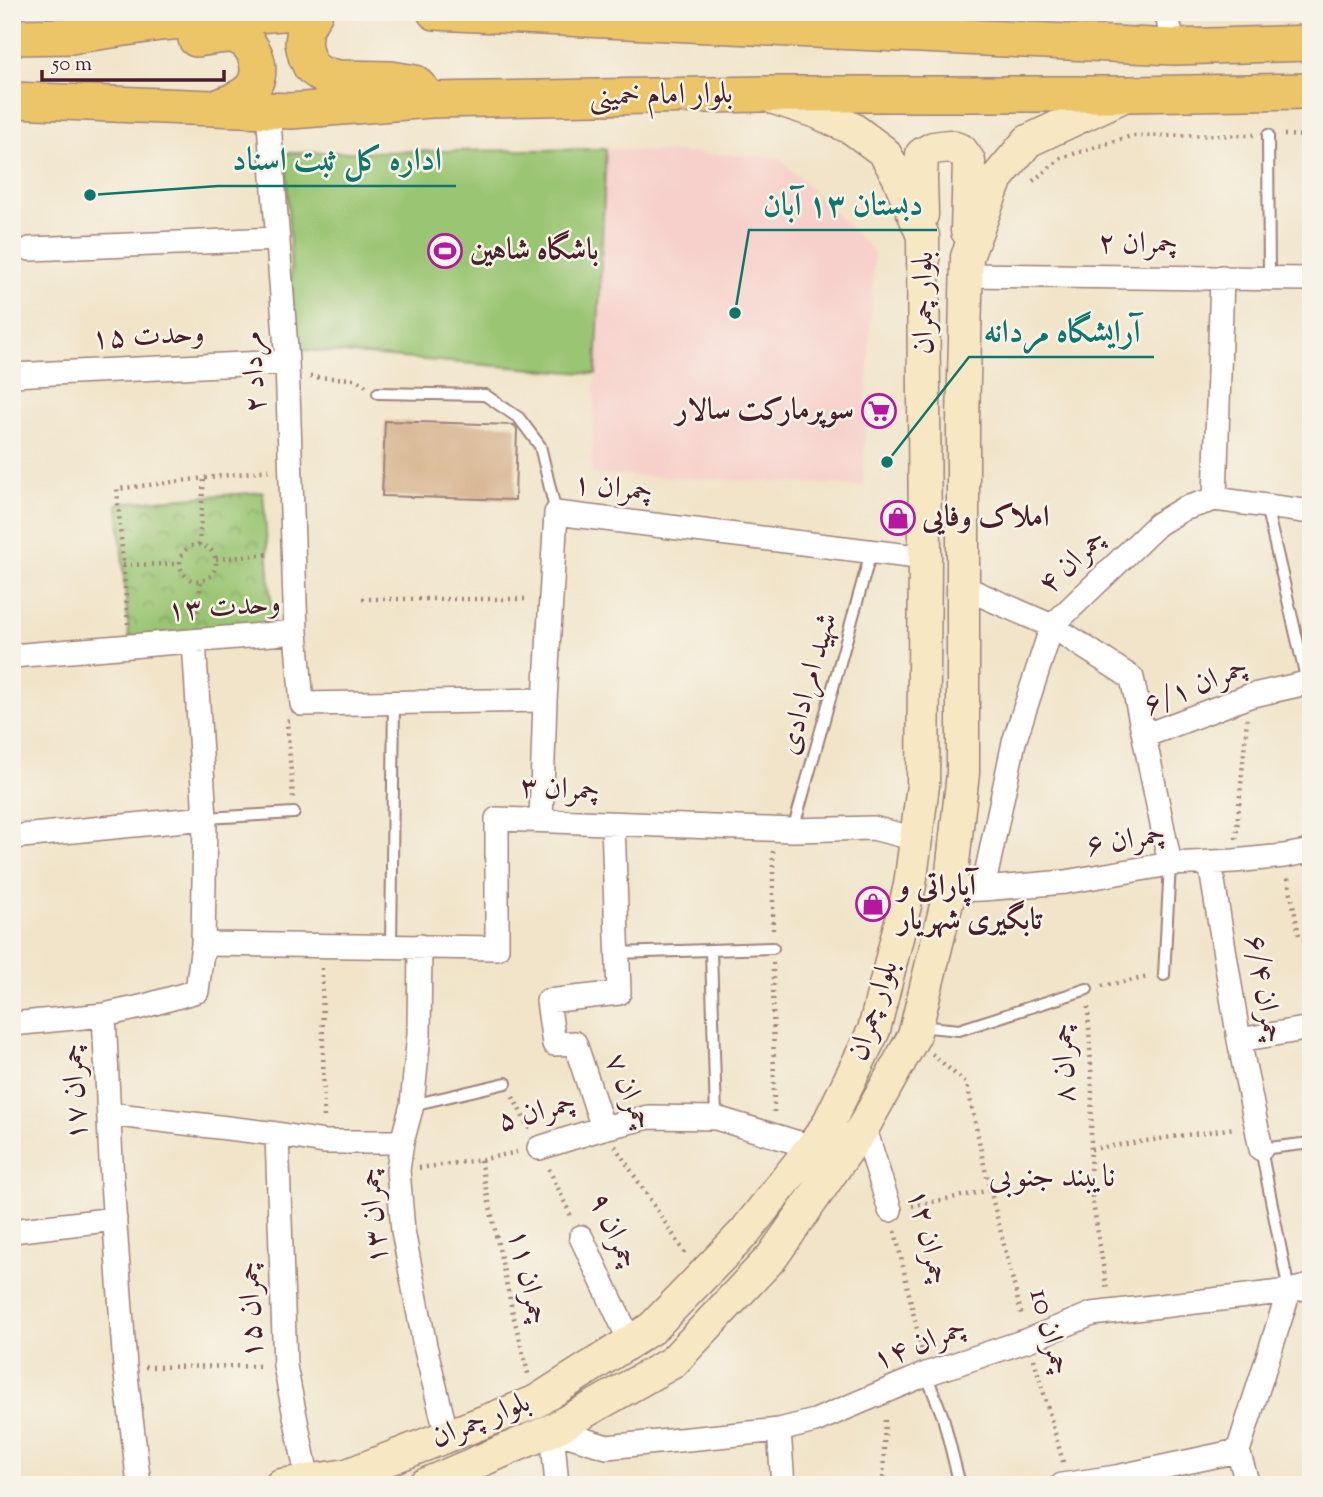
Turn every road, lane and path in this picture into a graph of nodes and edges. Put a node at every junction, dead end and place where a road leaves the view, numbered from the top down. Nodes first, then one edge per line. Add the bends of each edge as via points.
1 (294, 12) edge
2 (315, 12) edge
3 (435, 12) edge
4 (1166, 12) edge
5 (1306, 12) edge
6 (220, 15) edge
7 (824, 21) edge
8 (18, 30) edge
9 (71, 36) junction
10 (1311, 43) edge
11 (1174, 47) junction
12 (763, 94) junction
13 (1129, 94) junction
14 (12, 100) edge
15 (431, 100) junction
16 (1308, 104) edge
17 (216, 108) junction
18 (268, 110) junction
19 (1268, 135) junction
20 (1311, 136) edge
21 (1032, 181) dead end
22 (923, 236) junction
23 (278, 239) junction
24 (30, 249) dead end
25 (966, 266) junction
26 (1222, 276) junction
27 (1269, 277) junction
28 (1311, 279) edge
29 (287, 362) junction
30 (12, 375) edge
31 (378, 393) joint
32 (290, 467) junction
33 (204, 478) junction
34 (1215, 499) junction
35 (1266, 506) junction
36 (1311, 512) edge
37 (556, 513) junction
38 (199, 545) junction
39 (293, 552) junction
40 (871, 552) junction
41 (925, 558) junction
42 (216, 559) junction
43 (179, 564) junction
44 (123, 565) junction
45 (201, 582) junction
46 (963, 587) junction
47 (362, 599) dead end
48 (551, 599) junction
49 (1052, 626) junction
50 (296, 632) junction
51 (194, 641) junction
52 (130, 647) junction
53 (12, 656) edge
54 (1309, 682) edge
55 (1249, 696) junction
56 (545, 700) junction
57 (394, 702) junction
58 (302, 704) junction
59 (1144, 736) junction
60 (294, 813) joint
61 (205, 818) junction
62 (541, 820) junction
63 (613, 824) junction
64 (783, 829) junction
65 (12, 837) edge
66 (916, 839) junction
67 (1311, 851) edge
68 (1284, 856) junction
69 (1234, 861) junction
70 (1210, 863) junction
71 (1170, 864) junction
72 (911, 885) junction
73 (984, 889) junction
74 (950, 890) junction
75 (203, 944) junction
76 (1311, 944) edge
77 (321, 945) junction
78 (391, 946) junction
79 (420, 946) junction
80 (773, 948) junction
81 (711, 951) junction
82 (616, 953) junction
83 (1164, 975) joint
84 (1087, 989) junction
85 (104, 1015) junction
86 (12, 1024) edge
87 (1311, 1028) edge
88 (915, 1031) junction
89 (1239, 1040) junction
90 (506, 1083) joint
91 (412, 1105) junction
92 (109, 1114) junction
93 (716, 1118) junction
94 (1256, 1125) junction
95 (864, 1126) junction
96 (603, 1128) junction
97 (277, 1134) junction
98 (775, 1135) junction
99 (324, 1142) junction
100 (402, 1142) junction
101 (1311, 1143) edge
102 (812, 1147) junction
103 (539, 1148) junction
104 (1091, 1149) junction
105 (1261, 1149) junction
106 (480, 1160) junction
107 (398, 1170) junction
108 (991, 1190) junction
109 (890, 1210) junction
110 (115, 1219) junction
111 (12, 1231) edge
112 (581, 1237) joint
113 (701, 1278) junction
114 (1300, 1288) edge
115 (1111, 1312) junction
116 (1028, 1340) junction
117 (630, 1341) junction
118 (285, 1366) junction
119 (125, 1367) junction
120 (926, 1374) junction
121 (885, 1391) junction
122 (535, 1402) junction
123 (552, 1430) junction
124 (779, 1430) junction
125 (447, 1436) junction
126 (1238, 1451) junction
127 (295, 1483) edge
128 (1067, 1484) edge
129 (139, 1485) edge
130 (424, 1485) edge
131 (557, 1485) edge
132 (783, 1485) edge
133 (883, 1485) edge
134 (960, 1485) edge
135 (1248, 1485) edge

1 - 6 main road
2 - 15 main road via 303,43 311,67 339,78 415,83
3 - 7 main road
4 - 11 street
5 - 16 path, bridge
6 - 9 main road
7 - 11 main road
8 - 9 main road
9 - 17 main road via 173,41 234,36 257,56 258,73 252,89
10 - 11 main road
12 - 13 main road, بلوار امام خمینی
12 - 15 main road, بلوار امام خمینی
12 - 22 main road, بلوار چمران via 819,113 884,152
13 - 16 main road, بلوار امام خمینی
13 - 25 main road, بلوار چمران via 1028,141 997,178
14 - 17 main road, بلوار امام خمینی
15 - 18 main road, بلوار امام خمینی
17 - 18 main road, بلوار امام خمینی
18 - 23 street, مرداد ۲
19 - 20 path
19 - 21 path via 1131,136 1061,158
19 - 27 lane
22 - 25 main road via 922,154 949,146 961,150 969,161
22 - 41 main road, بلوار چمران
23 - 24 street
23 - 29 street, مرداد ۲
25 - 26 street, چمران ۲
25 - 46 main road, بلوار چمران
26 - 27 street, چمران ۲
26 - 34 street
27 - 28 street, چمران ۲
29 - 30 street, وحدت ۱۵
29 - 31 path via 306,377 355,379
29 - 32 street, مرداد ۲
31 - 37 lane via 485,395 519,418 540,446
32 - 33 path
32 - 39 street, مرداد ۲
33 - 38 path
33 - 44 path via 117,489
34 - 35 street, چمران ۴
34 - 49 street, چمران ۴ via 1183,509 1158,524
35 - 36 street, چمران ۴
35 - 54 lane
37 - 40 street, چمران ۱
37 - 48 street, چمران ۱
38 - 42 path
38 - 43 path via 187,548
39 - 42 path
39 - 50 street, مرداد ۲
40 - 41 street, چمران ۱
40 - 64 lane, شهید امرادادی
41 - 66 main road, بلوار چمران via 923,785
42 - 45 path via 211,576
43 - 44 path
43 - 45 path via 184,576
44 - 52 path
45 - 51 path
46 - 49 street
46 - 74 main road, بلوار چمران via 963,773
47 - 48 path
48 - 56 street, چمران ۱
49 - 59 street via 1132,678
49 - 73 street, چمران ۴ via 1014,742
50 - 51 street, وحدت ۱۳
50 - 58 street, وحدت ۱۳
51 - 52 street, وحدت ۱۳
51 - 61 street, چمران ۱۷
52 - 53 street, وحدت ۱۳
54 - 55 street, چمران ۶/۱
55 - 59 street, چمران ۶/۱
55 - 69 path
56 - 57 street
56 - 62 street, چمران ۱
57 - 58 street
57 - 78 lane
58 - 60 path via 287,721
59 - 71 street, چمران ۶/۱
60 - 61 lane
61 - 65 street
61 - 75 street, چمران ۱۷
62 - 63 street, چمران ۳
62 - 79 street, چمران ۳ via 497,819 497,948
63 - 64 street, چمران ۳
63 - 82 street, چمران ۷
64 - 66 street, چمران ۳ via 873,828
64 - 80 path
66 - 72 main road, بلوار چمران
67 - 68 street, چمران ۶
68 - 69 street, چمران ۶
68 - 76 path via 1299,935
69 - 70 street, چمران ۶
70 - 71 street, چمران ۶
70 - 89 street, چمران ۶/۴
71 - 73 street, چمران ۶ via 1065,882
71 - 83 lane
72 - 74 main road
72 - 102 main road, بلوار چمران via 874,1030
73 - 74 street, چمران ۶
74 - 88 main road, بلوار چمران
75 - 77 street, چمران ۳
75 - 85 street, چمران ۱۷ via 197,990
77 - 78 street, چمران ۳
77 - 99 path
78 - 79 street, چمران ۳
79 - 91 street, چمران ۱۳
80 - 81 lane
80 - 98 path
81 - 82 lane
81 - 93 lane
82 - 96 street, چمران ۷ via 619,993 548,1001 554,1044 575,1043
83 - 84 path
84 - 88 lane, چمران ۸ via 959,1030
84 - 104 path, چمران ۸
85 - 86 street
85 - 92 street, چمران ۱۷
87 - 89 street
88 - 95 main road, بلوار چمران
88 - 108 path, چمران 10 via 967,1084
89 - 94 street, چمران ۶/۴
90 - 91 lane
90 - 103 path, چمران ۹
91 - 100 street, چمران ۱۳
92 - 97 street
92 - 110 street, چمران ۱۷
93 - 96 street, چمران ۵ via 649,1117
93 - 98 street, چمران ۵
94 - 104 path
94 - 105 street, چمران ۶/۴
95 - 109 street, چمران ۱۲
95 - 123 main road, بلوار چمران via 772,1257 673,1362
96 - 103 street, چمران ۵
96 - 113 path, چمران ۷
97 - 99 street
97 - 118 street, چمران ۱۵
98 - 102 street, چمران ۵
99 - 100 street
100 - 107 street, چمران ۱۳
101 - 105 lane
102 - 113 main road, بلوار چمران via 744,1233
103 - 106 path, چمران ۵
103 - 112 path, چمران ۹
104 - 115 path, چمران ۸ via 1090,1184
105 - 114 lane, چمران ۶/۴
106 - 107 path, چمران ۵
106 - 122 path, چمران ۱۱
107 - 125 street, چمران ۱۳ via 403,1231
108 - 109 path
108 - 116 path, چمران 10
109 - 120 path, چمران ۱۲
110 - 111 street
110 - 119 street, چمران ۱۷
112 - 117 street, چمران ۹
113 - 117 main road, بلوار چمران via 652,1328
114 - 115 street, چمران ۱۴
114 - 126 street
115 - 116 street, چمران ۱۴ via 1092,1314
116 - 120 street, چمران ۱۴
116 - 128 path, چمران 10
117 - 122 main road, بلوار چمران
118 - 119 path
118 - 127 street, چمران ۱۵
119 - 129 street, چمران ۱۷
120 - 121 street, چمران ۱۴
120 - 134 lane via 943,1416
121 - 124 street, چمران ۱۴ via 815,1421
121 - 133 path
122 - 125 main road, بلوار چمران
123 - 124 street, چمران ۱۴ via 607,1447
123 - 130 main road, بلوار چمران
123 - 131 street
124 - 132 street
125 - 127 main road, بلوار چمران via 347,1475
126 - 128 street
126 - 135 street

